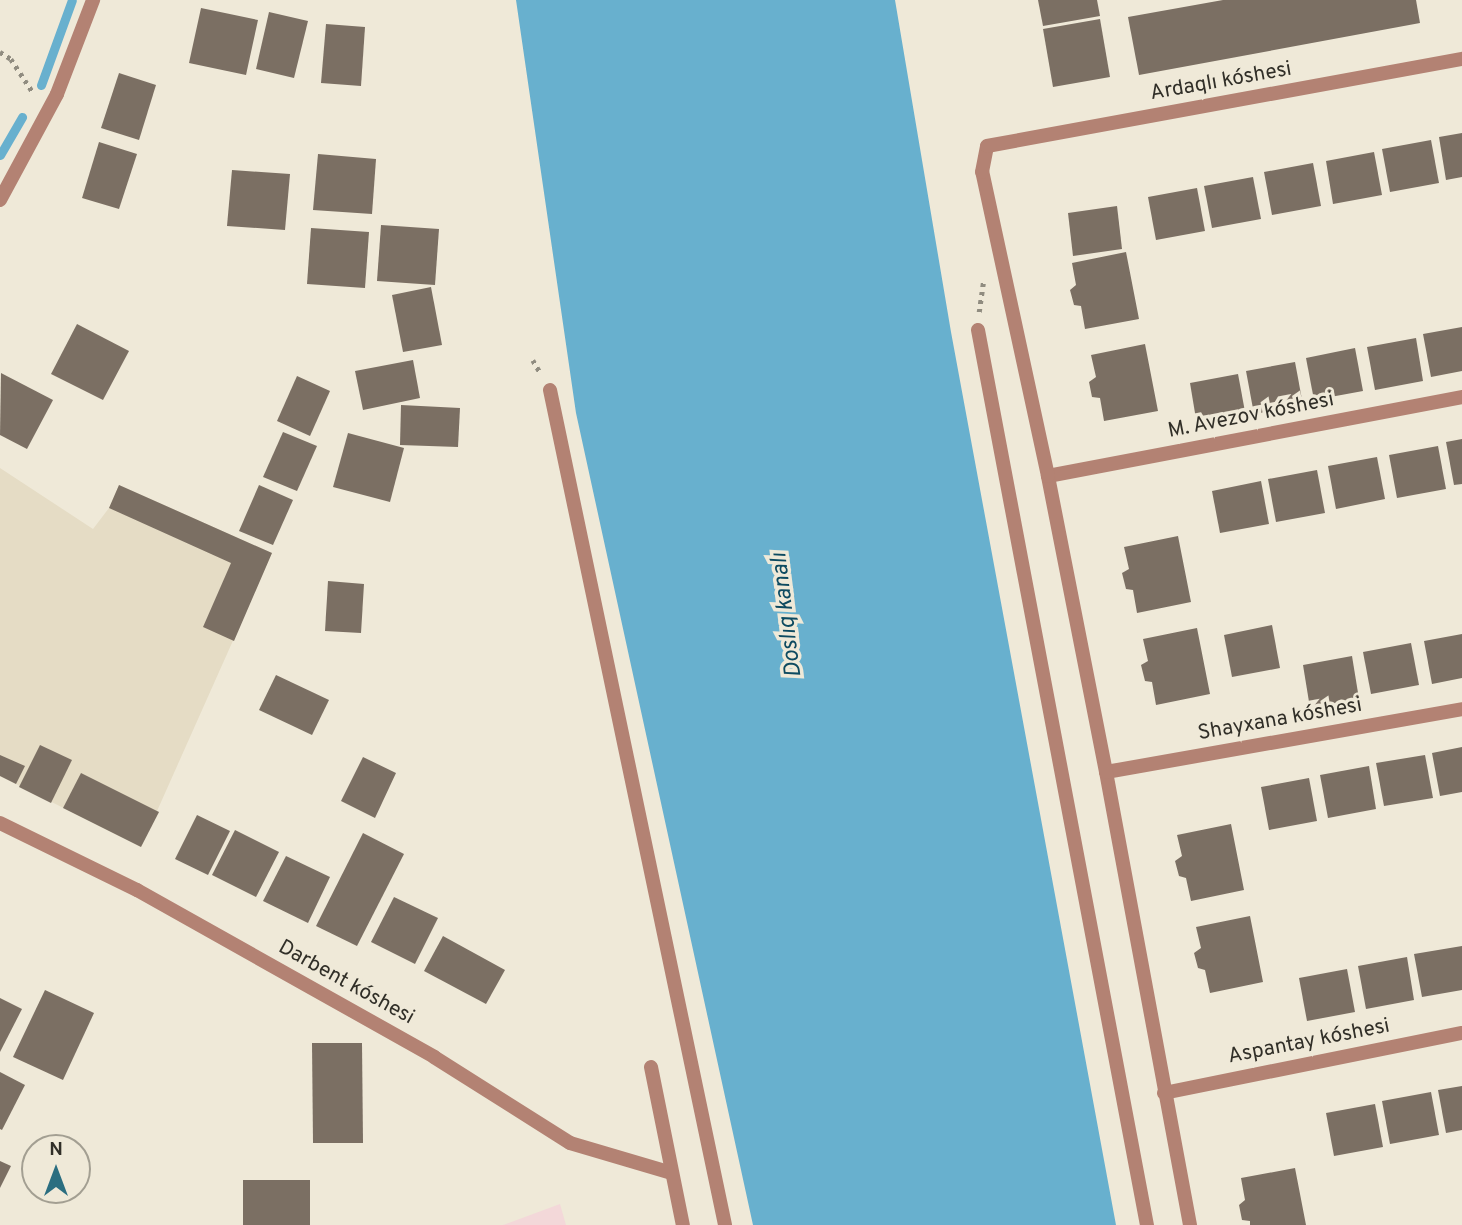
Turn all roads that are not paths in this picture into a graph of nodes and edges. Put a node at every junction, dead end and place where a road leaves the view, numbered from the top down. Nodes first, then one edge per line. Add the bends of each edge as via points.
1 (93, 0) edge
2 (1462, 59) edge
3 (0, 200) edge
4 (978, 330) dead end
5 (550, 390) dead end
6 (1462, 397) edge
7 (1048, 476) junction
8 (1462, 709) edge
9 (1106, 772) junction
10 (0, 824) edge
11 (1462, 1033) edge
12 (651, 1067) dead end
13 (1164, 1093) junction
14 (672, 1173) junction
15 (683, 1225) edge
16 (725, 1225) edge
17 (1147, 1225) edge
18 (1190, 1225) edge

1 - 3 street via 57,94
2 - 7 street, Ardaqlı kóshesi via 987,146 982,172
4 - 17 street
5 - 16 street
6 - 7 street, M. Avezov kóshesi
7 - 9 street
8 - 9 street, Shayxana kóshesi
9 - 13 street
10 - 14 street, Darbent kóshesi via 137,890 422,1050 569,1143
11 - 13 street, Aspantay kóshesi
12 - 14 street
13 - 18 street
14 - 15 street

